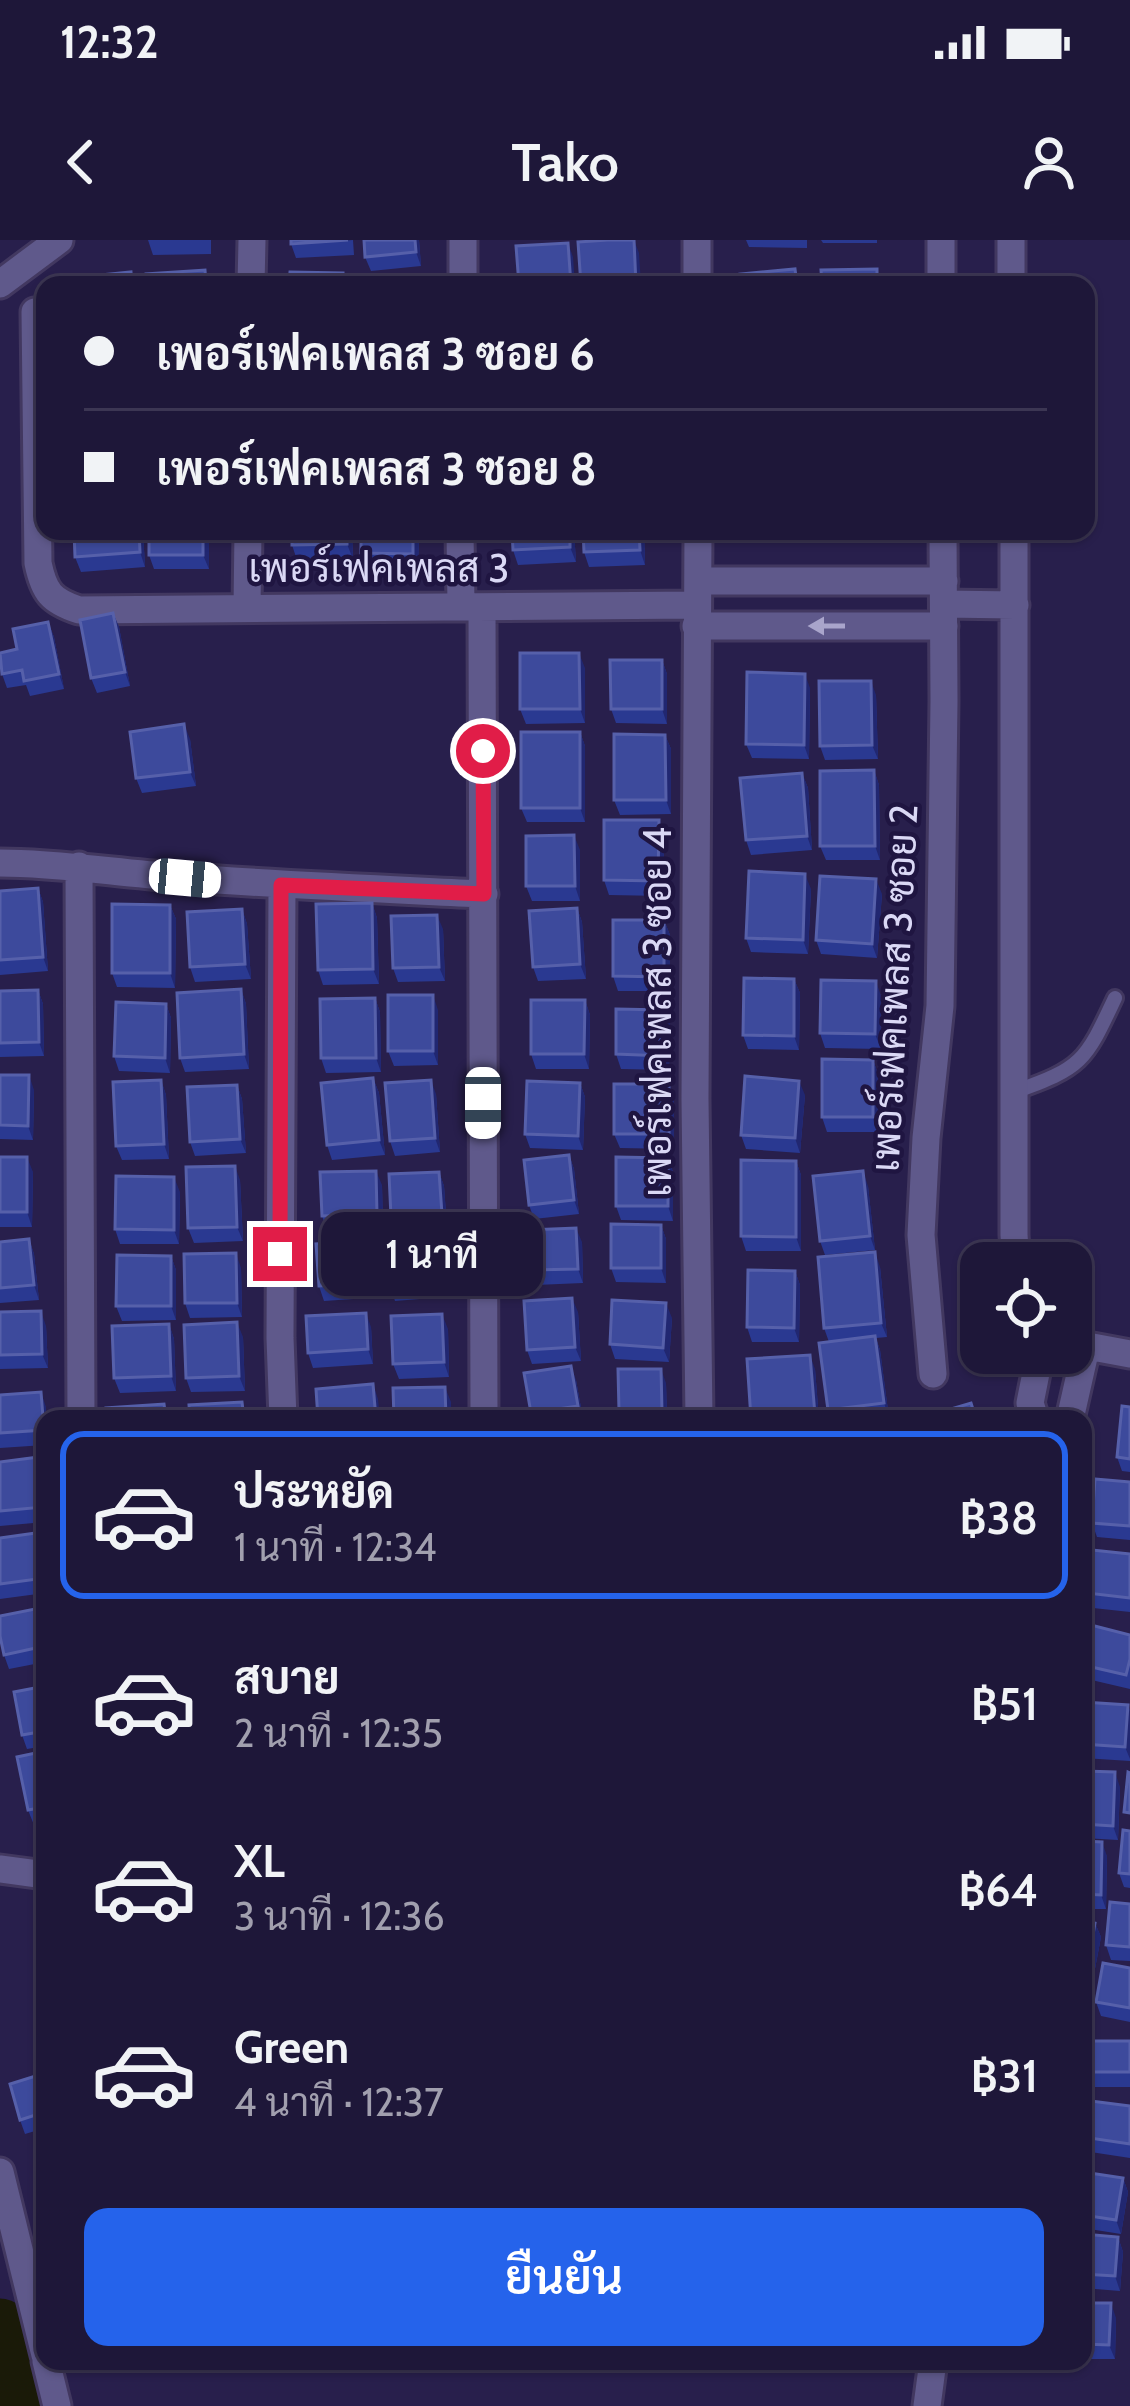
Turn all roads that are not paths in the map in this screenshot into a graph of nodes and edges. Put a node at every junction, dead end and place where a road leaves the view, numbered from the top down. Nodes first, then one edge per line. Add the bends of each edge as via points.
1 (59, 240) edge
2 (252, 240) edge
3 (463, 240) edge
4 (697, 240) edge
5 (941, 240) edge
6 (1011, 240) edge
7 (251, 276) edge
8 (463, 276) edge
9 (697, 276) edge
10 (941, 276) edge
11 (1011, 276) edge
12 (0, 284) edge
13 (35, 312) dead end
14 (36, 396) edge
15 (38, 540) edge
16 (248, 540) edge
17 (461, 540) edge
18 (698, 540) edge
19 (943, 540) edge
20 (1014, 540) edge
21 (698, 604) junction
22 (944, 604) junction
23 (1015, 605) junction
24 (471, 607) junction
25 (247, 608) junction
26 (0, 863) edge
27 (79, 866) junction
28 (281, 885) junction
29 (484, 894) junction
30 (1115, 998) dead end
31 (1014, 1092) junction
32 (1016, 1242) edge
33 (1092, 1347) edge
34 (1130, 1354) edge
35 (933, 1374) dead end
36 (1036, 1374) edge
37 (1075, 1374) edge
38 (81, 1410) edge
39 (283, 1410) edge
40 (484, 1410) edge
41 (699, 1410) edge
42 (1032, 1410) edge
43 (1071, 1410) edge
44 (0, 1869) edge
45 (36, 1874) edge
46 (0, 2172) edge
47 (36, 2318) edge
48 (49, 2370) edge
49 (932, 2370) edge
50 (57, 2406) edge
51 (927, 2406) edge

1 - 12 street
2 - 7 street
3 - 8 street
4 - 9 street
5 - 10 street
6 - 11 street
13 - 14 street, เพอร์เฟคเพลส 3
15 - 25 street, เพอร์เฟคเพลส 3 via 43,587 79,610
16 - 25 street
17 - 24 street
18 - 21 street, เพอร์เฟคเพลส 3 ซอย 4
19 - 22 street, เพอร์เฟคเพลส 3 ซอย 2
20 - 23 street
21 - 22 street, เพอร์เฟคเพลส 3
22 -> 21 street, เพอร์เฟคเพลส 3
21 - 24 street, เพอร์เฟคเพลส 3
21 - 41 street, เพอร์เฟคเพลส 3 ซอย 4
22 - 23 street, เพอร์เฟคเพลส 3
22 - 35 street, เพอร์เฟคเพลส 3 ซอย 2 via 940,1006 922,1235
23 - 31 street
24 - 25 street, เพอร์เฟคเพลส 3
24 - 29 street
26 - 27 street
27 - 28 street
27 - 38 street
28 - 29 street
28 - 39 street
29 - 40 street
30 - 31 lane via 1085,1057
31 - 32 street
33 - 34 street
36 - 42 street
37 - 43 street
44 - 45 street
46 - 47 street
48 - 50 street
49 - 51 street

